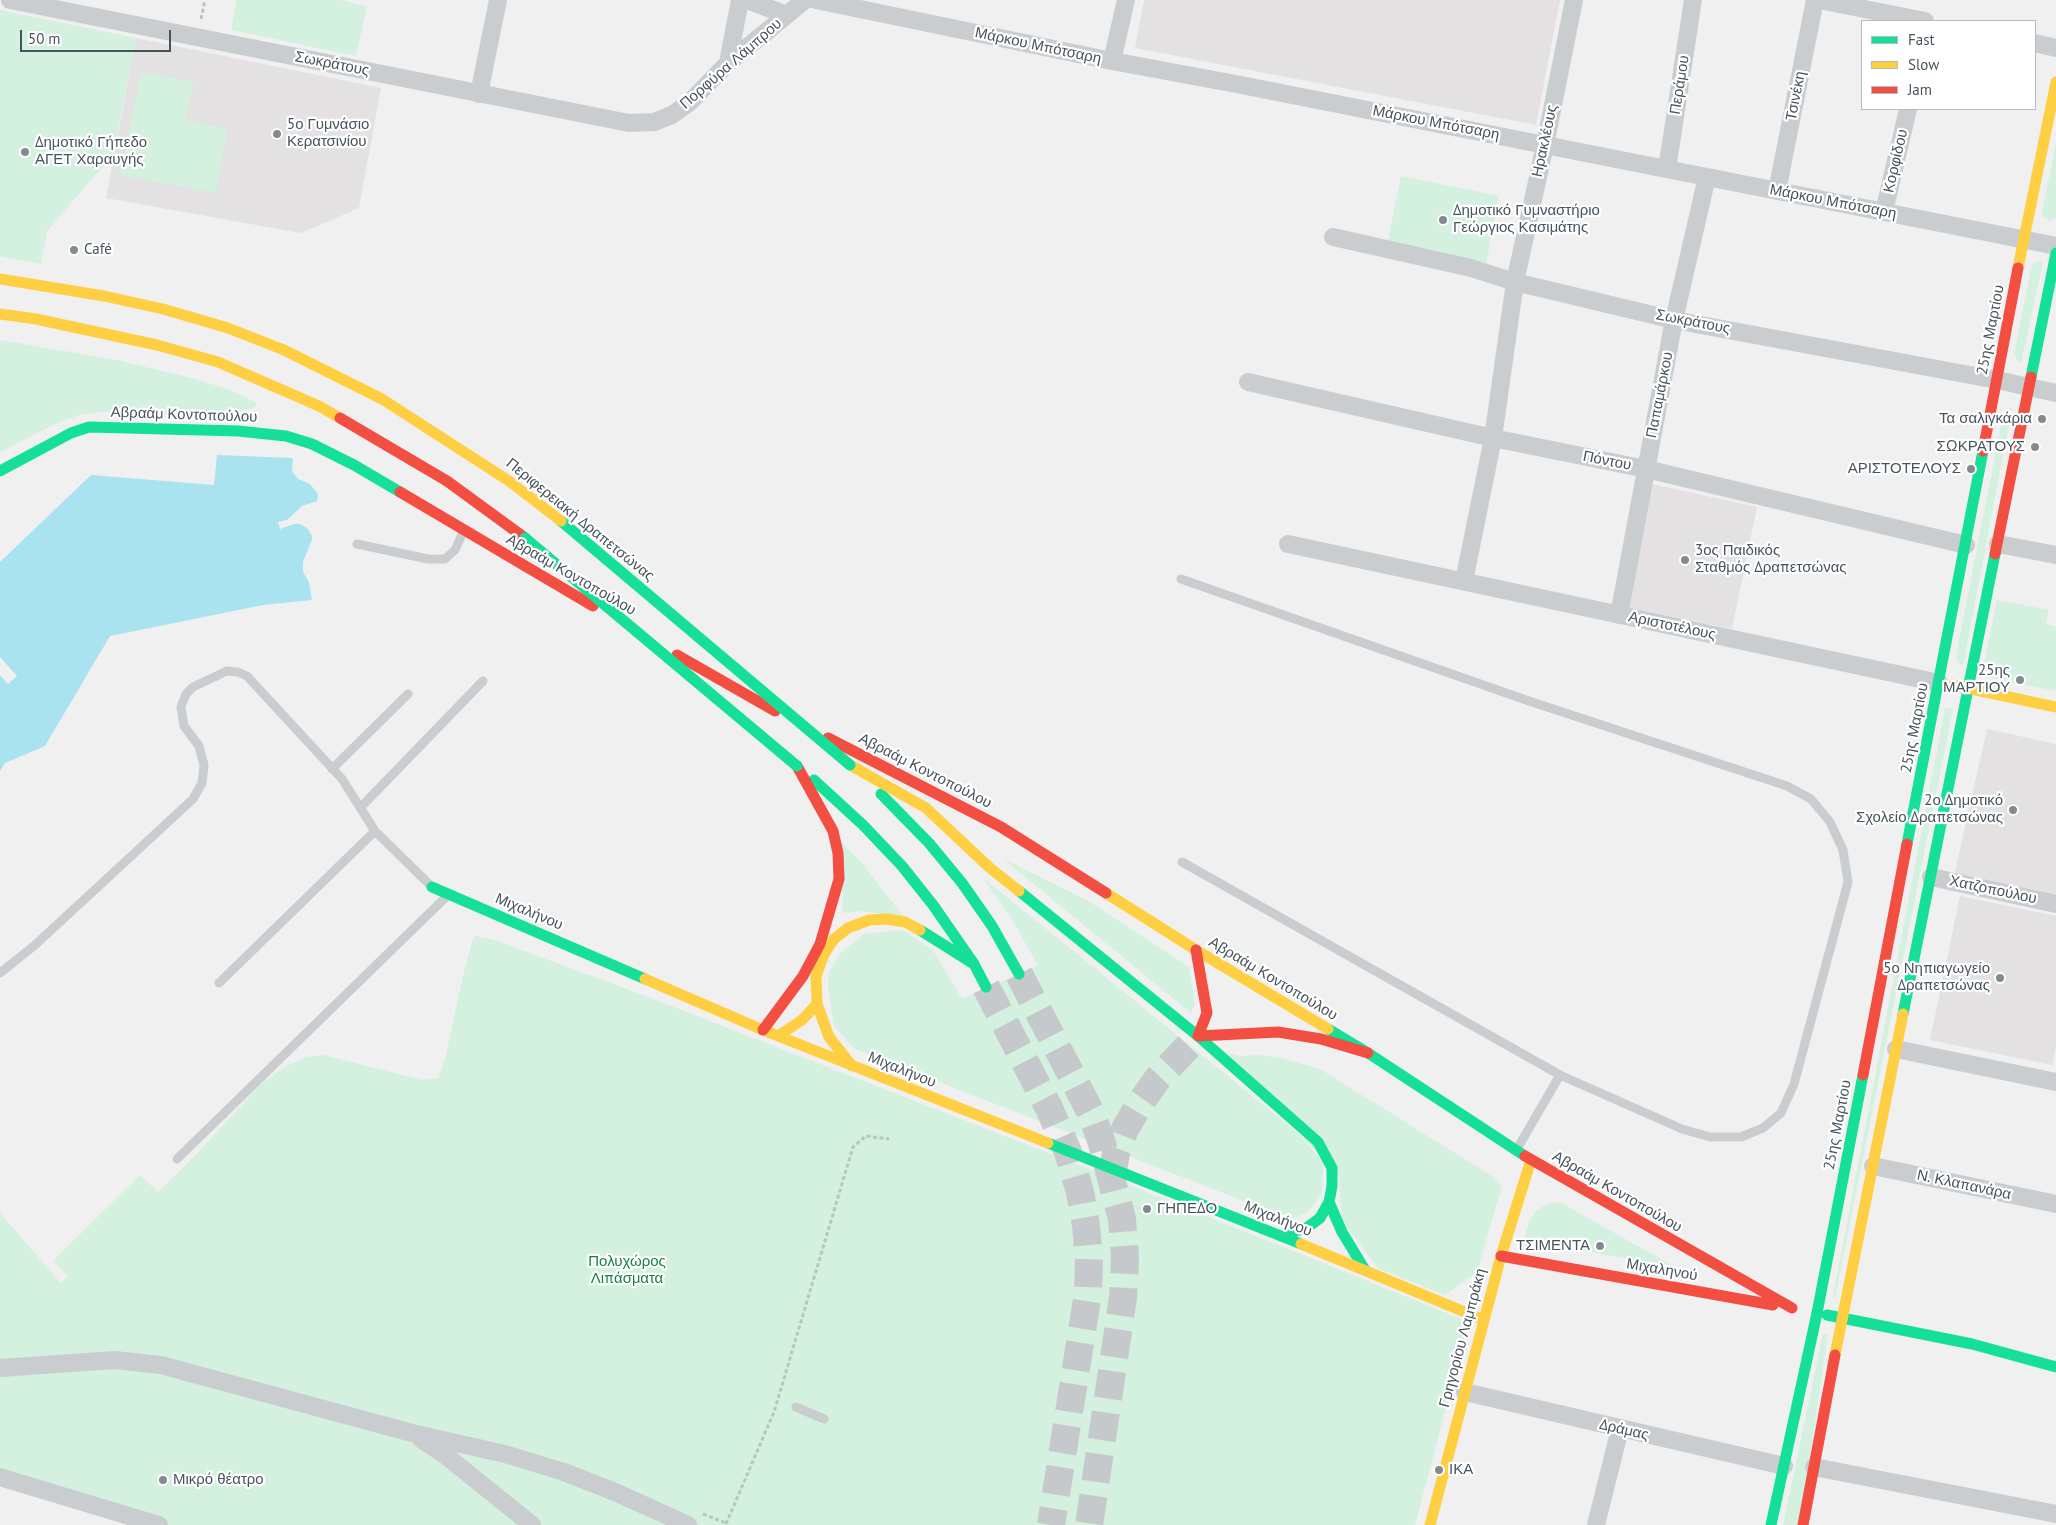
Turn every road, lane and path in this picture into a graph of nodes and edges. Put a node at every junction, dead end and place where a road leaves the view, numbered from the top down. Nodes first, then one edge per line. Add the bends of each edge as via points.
1 (10, 0) edge
2 (498, 0) edge
3 (740, 0) edge
4 (748, 0) edge
5 (805, 0) edge
6 (816, 0) edge
7 (1126, 0) edge
8 (1574, 0) edge
9 (1692, 0) edge
10 (1814, 0) edge
11 (1819, 0) edge
12 (787, 15) junction
13 (1920, 20) edge
14 (2036, 43) edge
15 (2056, 48) edge
16 (1112, 61) junction
17 (728, 63) junction
18 (2056, 82) edge
19 (479, 94) junction
20 (1908, 110) edge
21 (654, 122) joint
22 (1545, 145) junction
23 (1667, 169) junction
24 (1707, 177) junction
25 (1778, 191) junction
26 (1884, 212) junction
27 (1333, 237) dead end
28 (2023, 240) junction
29 (2056, 246) edge
30 (2056, 253) edge
31 (0, 279) edge
32 (1515, 282) junction
33 (0, 314) edge
34 (1674, 320) junction
35 (1997, 380) junction
36 (1248, 382) dead end
37 (2029, 388) junction
38 (2056, 394) edge
39 (1493, 438) junction
40 (1646, 469) junction
41 (0, 471) edge
42 (464, 530) junction
43 (357, 544) dead end
44 (1288, 544) dead end
45 (1998, 544) junction
46 (1966, 545) junction
47 (2056, 555) edge
48 (1181, 579) dead end
49 (1464, 581) junction
50 (1619, 615) junction
51 (483, 681) dead end
52 (1939, 683) junction
53 (1969, 688) junction
54 (408, 694) dead end
55 (2056, 708) edge
56 (850, 765) junction
57 (797, 766) junction
58 (332, 769) junction
59 (360, 808) junction
60 (376, 831) junction
61 (1182, 862) dead end
62 (1931, 877) junction
63 (432, 887) joint
64 (449, 894) junction
65 (2056, 904) edge
66 (1196, 950) junction
67 (974, 964) junction
68 (0, 973) edge
69 (1019, 974) tunnel mouth
70 (219, 983) dead end
71 (986, 988) tunnel mouth
72 (817, 1004) junction
73 (763, 1030) junction
74 (778, 1036) junction
75 (1198, 1036) junction
76 (1896, 1049) junction
77 (1368, 1053) junction
78 (852, 1066) junction
79 (1560, 1075) junction
80 (2056, 1082) edge
81 (889, 1138) dead end
82 (1516, 1150) junction
83 (178, 1160) dead end
84 (1531, 1160) junction
85 (1873, 1166) junction
86 (1329, 1202) junction
87 (2056, 1204) edge
88 (1281, 1236) junction
89 (1500, 1256) junction
90 (1365, 1270) junction
91 (1804, 1310) junction
92 (1842, 1318) junction
93 (1484, 1320) junction
94 (2056, 1367) edge
95 (0, 1368) edge
96 (1464, 1392) junction
97 (796, 1407) dead end
98 (824, 1419) dead end
99 (1620, 1429) junction
100 (412, 1433) junction
101 (1784, 1466) junction
102 (1814, 1467) junction
103 (0, 1477) edge
104 (2056, 1514) edge
105 (159, 1525) edge
106 (532, 1525) edge
107 (688, 1525) edge
108 (725, 1525) edge
109 (1430, 1525) edge
110 (1596, 1525) edge
111 (1771, 1525) edge
112 (1803, 1525) edge

1 - 19 street, Σωκράτους
2 - 19 street
3 - 17 street
4 - 12 street
5 - 12 street, Πορφύρα Λάμπρου
6 - 16 street, Μάρκου Μπότσαρη
7 - 16 street
8 - 22 street, Ηρακλέους
9 - 23 street, Περάμου
10 - 25 street, Τσινέκη
11 - 13 street
12 - 17 street, Πορφύρα Λάμπρου
14 - 15 street
16 - 22 street, Μάρκου Μπότσαρη
17 - 21 street, Πορφύρα Λάμπρου via 690,102 672,115
18 - 28 street, 25ης Μαρτίου
19 - 21 street, Σωκράτους via 629,123
20 - 26 street, Κορφίδου
22 - 23 street, Μάρκου Μπότσαρη
22 - 32 street, Ηρακλέους
23 - 24 street, Μάρκου Μπότσαρη
24 - 25 street, Μάρκου Μπότσαρη
24 - 34 street, Παπαμάρκου
25 - 26 street, Μάρκου Μπότσαρη
26 - 28 street, Μάρκου Μπότσαρη
27 - 32 street, Σωκράτους via 1471,268
28 - 29 street, Μάρκου Μπότσαρη
28 - 35 street, 25ης Μαρτίου
30 - 37 street
31 - 56 street, Περιφερειακή Δραπετσώνας, bridge via 104,296 228,328 284,350 382,399 509,480 548,510
32 - 34 street, Σωκράτους
32 - 39 street, Ηρακλέους
33 - 57 street, bridge via 157,345 218,362 271,384 363,430 447,481 525,538
34 - 35 street, Σωκράτους
34 - 40 street, Παπαμάρκου
35 - 37 street, Σωκράτους
35 - 46 street, 25ης Μαρτίου
36 - 39 street, Πόντου
37 - 38 street, Σωκράτους
37 - 45 street
39 - 40 street, Πόντου
39 - 49 street, Ηρακλέους
40 - 46 street, Πόντου
40 - 50 street, Παπαμάρκου
41 - 42 street, Αβραάμ Κοντοπούλου via 71,433 89,428 238,430 272,434 328,451
42 - 43 lane via 454,550 444,559
42 - 66 street, Αβραάμ Κοντοπούλου via 756,701 1001,827
44 - 49 street, Αριστοτέλους
45 - 47 street
45 - 53 street
46 - 52 street, 25ης Μαρτίου
48 - 79 lane via 1526,700 1787,786 1811,799 1830,822 1843,850 1848,882 1794,1084 1781,1113 1763,1128 1741,1137 1710,1137 1682,1129
49 - 50 street, Αριστοτέλους
50 - 52 street, Αριστοτέλους
51 - 59 lane
52 - 53 street, Αριστοτέλους
52 - 91 street, 25ης Μαρτίου
53 - 55 street, Αριστοτέλους
53 - 62 street
54 - 58 lane
56 - 69 street, Περιφερειακή Δραπετσώνας via 894,806 962,883 992,926
56 - 75 street via 926,808 990,868
57 - 67 street via 863,825 902,866
57 - 73 street via 830,824 838,846 838,886 820,944 803,976
58 - 59 lane
58 - 68 lane via 247,676 227,671 193,687 181,706 184,726 199,746 204,765 202,783 193,799 35,945
59 - 60 lane
60 - 63 lane
60 - 70 lane
61 - 79 lane
62 - 65 street, Χατζοπούλου
62 - 76 street
63 - 64 street, Μιχαλήνου
64 - 73 street, Μιχαλήνου
64 - 83 lane
66 - 75 street via 1206,1008
66 - 77 street, Αβραάμ Κοντοπούλου
67 - 71 street
67 - 72 street via 905,922 869,920 848,928 834,939 824,954 816,976
72 - 74 street via 802,1020
72 - 78 street via 829,1038
73 - 74 street, Μιχαλήνου
74 - 78 street, Μιχαλήνου
75 - 77 street via 1278,1032 1321,1039
75 - 86 street via 1318,1142 1332,1168
76 - 80 street
76 - 85 street
77 - 82 street, Αβραάμ Κοντοπούλου
78 - 88 street, Μιχαλήνου
79 - 82 lane
81 - 108 path via 866,1136 853,1147 774,1412
82 - 84 street, Αβραάμ Κοντοπούλου
84 - 89 street, Γρηγορίου Λαμπράκη
84 - 91 street, Αβραάμ Κοντοπούλου
85 - 87 street, Ν. Κλαπανάρα
85 - 92 street
86 - 88 street via 1320,1218 1308,1227
86 - 90 street via 1342,1232
88 - 90 street, Μιχαλήνου
89 - 91 street, Μιχαληνού
89 - 93 street, Γρηγορίου Λαμπράκη
90 - 93 street
91 - 92 street, Αβραάμ Κοντοπούλου
91 - 101 street, 25ης Μαρτίου
92 - 94 street, Αβραάμ Κοντοπούλου via 1972,1344
92 - 102 street
93 - 96 street, Γρηγορίου Λαμπράκη
95 - 100 street via 115,1360 161,1365
96 - 99 street, Δράμας
96 - 109 street, Γρηγορίου Λαμπράκη
97 - 98 lane
99 - 101 street, Δράμας
99 - 110 street
100 - 106 street
100 - 107 street via 504,1454 564,1472
101 - 111 street, 25ης Μαρτίου
102 - 104 street
102 - 112 street
103 - 105 street

